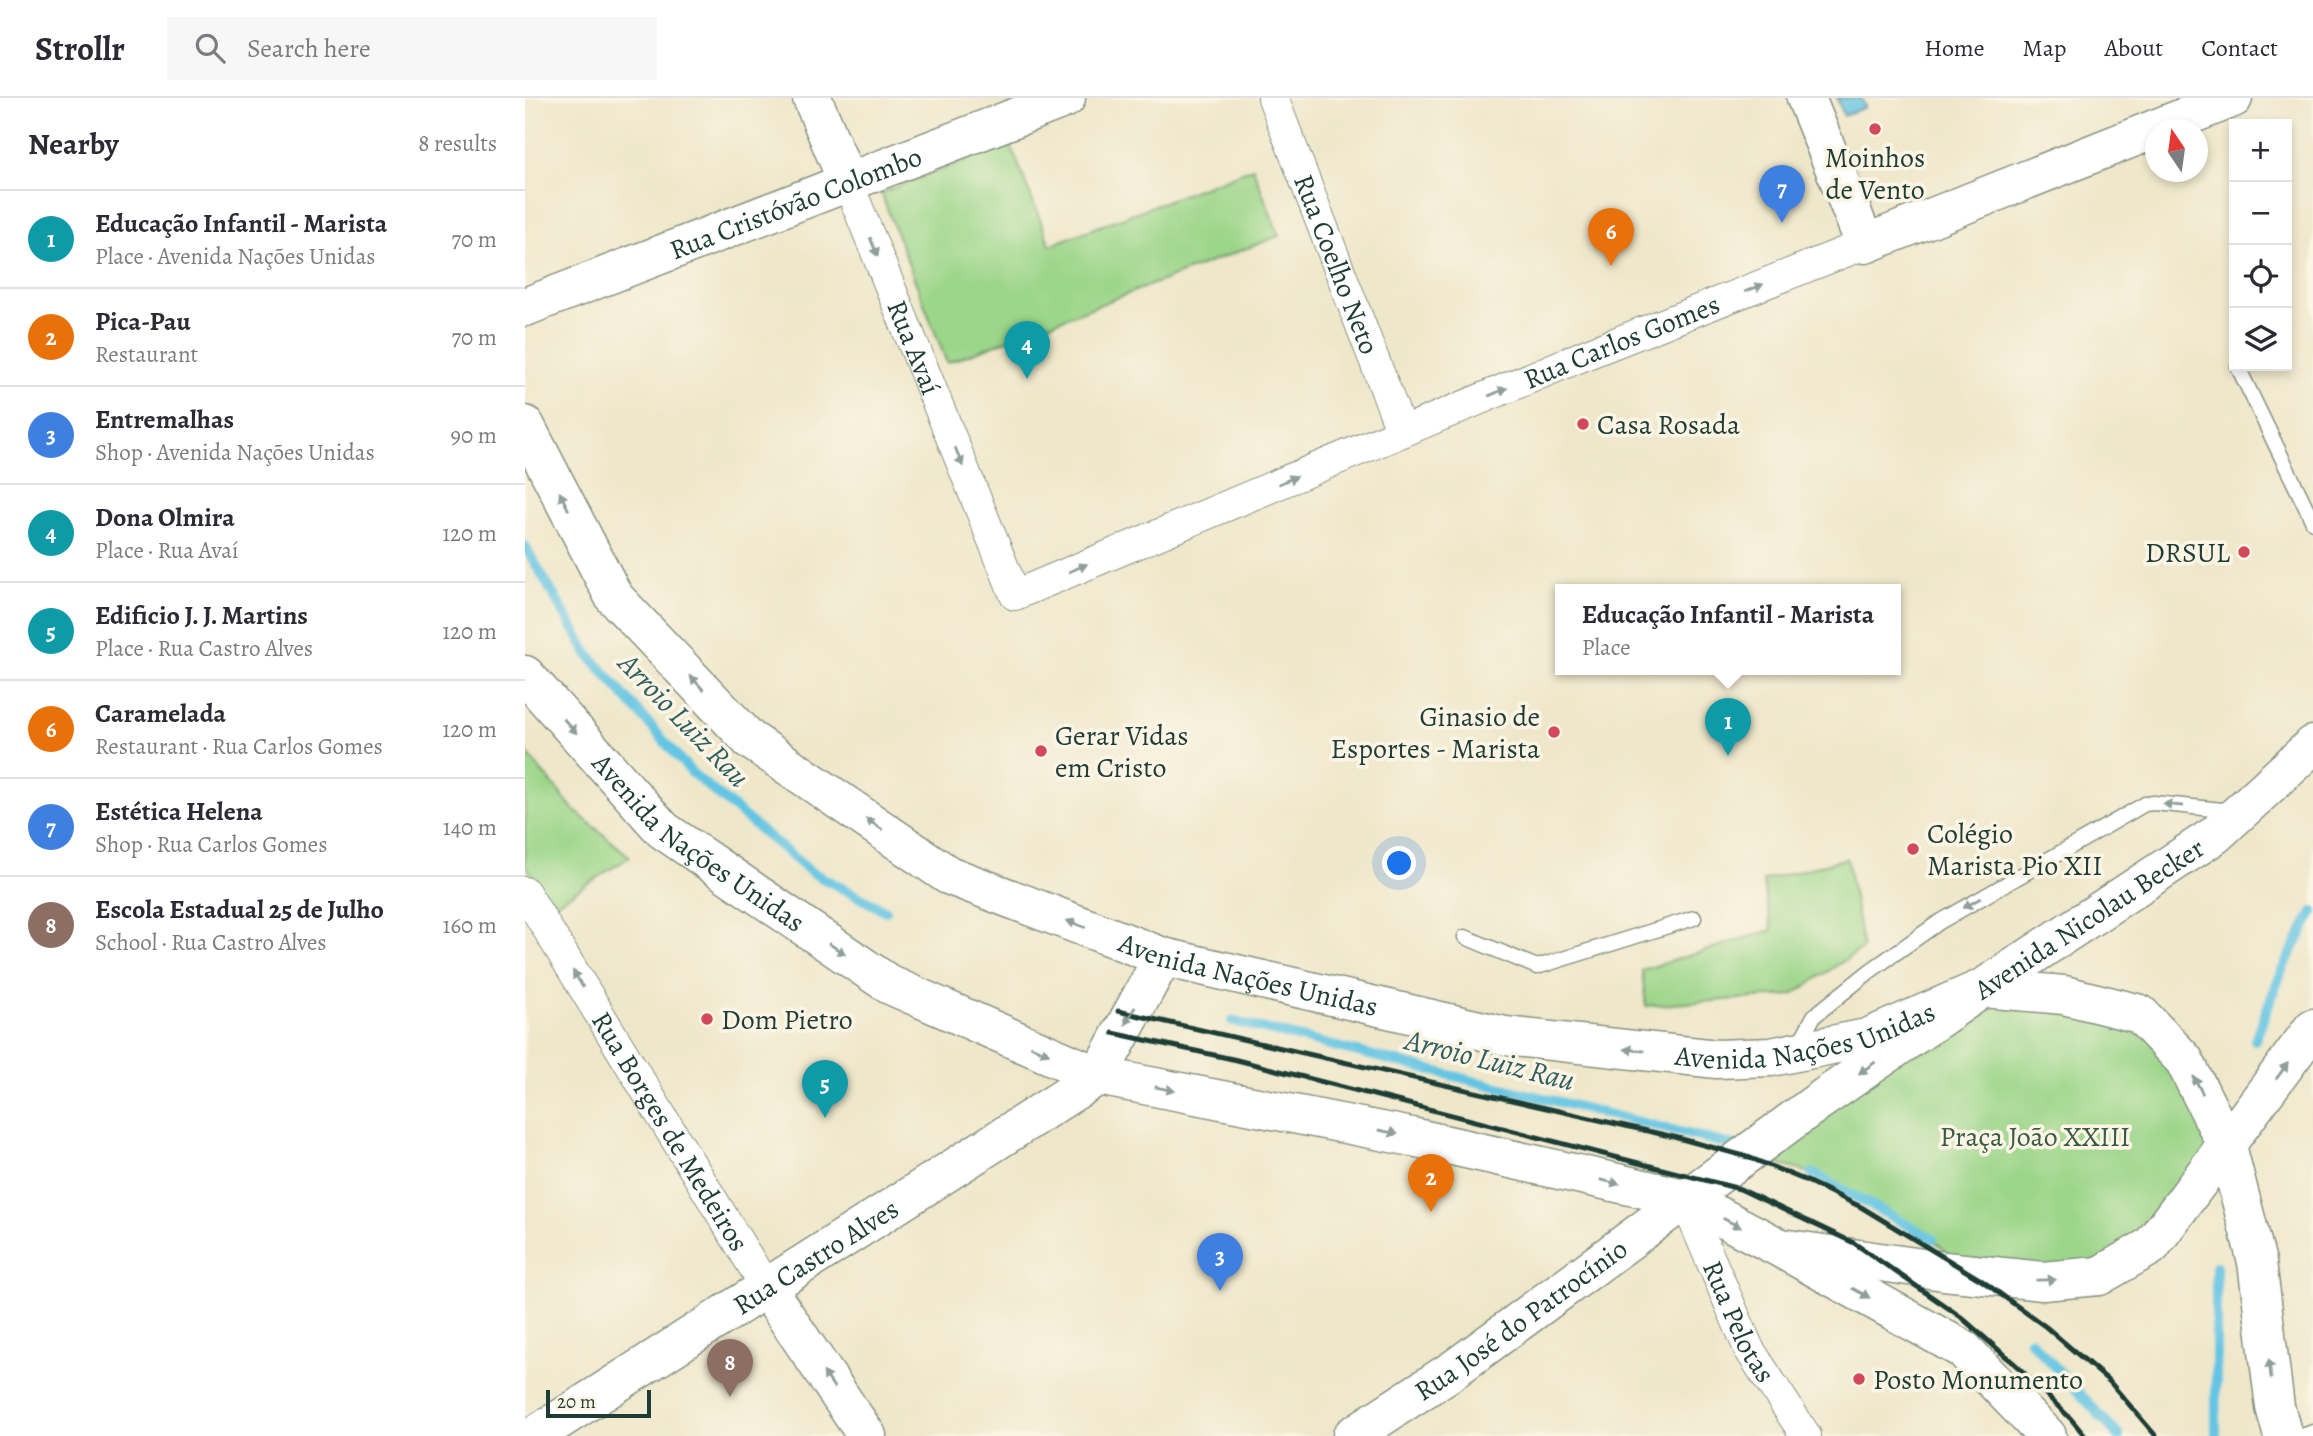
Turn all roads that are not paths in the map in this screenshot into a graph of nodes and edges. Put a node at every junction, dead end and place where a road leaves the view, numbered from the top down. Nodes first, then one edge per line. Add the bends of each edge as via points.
1 (812, 98) edge
2 (1066, 98) edge
3 (1273, 98) edge
4 (1806, 98) edge
5 (2233, 98) edge
6 (848, 183) junction
7 (1865, 244) junction
8 (525, 307) edge
9 (2240, 371) edge
10 (525, 425) edge
11 (1402, 432) junction
12 (2313, 522) edge
13 (1015, 595) joint
14 (525, 675) edge
15 (2313, 745) edge
16 (2241, 812) junction
17 (528, 904) edge
18 (1694, 918) dead end
19 (1465, 937) dead end
20 (1163, 957) junction
21 (1983, 988) junction
22 (2313, 1028) edge
23 (1794, 1052) junction
24 (1098, 1076) junction
25 (2227, 1146) junction
26 (1684, 1198) junction
27 (1780, 1248) junction
28 (767, 1289) junction
29 (2313, 1432) edge
30 (534, 1436) edge
31 (867, 1436) edge
32 (1352, 1436) edge
33 (1806, 1436) edge
34 (2047, 1436) edge
35 (2283, 1436) edge
36 (2302, 1436) edge

1 - 6 main road, Rua Avaí
2 - 6 main road, Rua Cristóvão Colombo
3 - 11 street, Rua Coelho Neto
4 - 7 main road
5 - 7 main road, Rua Carlos Gomes
6 - 8 main road, Rua Cristóvão Colombo
6 -> 13 street, Rua Avaí
11 -> 7 street, Rua Carlos Gomes
9 - 12 lane
20 -> 10 main road, Avenida Nações Unidas via 948,875 749,739 614,597
13 -> 11 street, Rua Carlos Gomes
14 -> 24 main road, Avenida Nações Unidas via 663,830 890,985
15 - 16 main road, Avenida Nicolau Becker
16 - 21 main road, Avenida Nicolau Becker via 2215,835
16 -> 23 lane via 2145,804 1938,923 1870,971 1814,1016
28 -> 17 street, Rua Borges de Medeiros
18 - 19 lane via 1537,967
23 -> 20 main road, Avenida Nações Unidas via 1717,1059 1505,1036
20 -> 24 main road
21 - 23 main road, Avenida Nações Unidas via 1867,1038
25 -> 21 main road, Avenida Nações Unidas via 2184,1060 2140,1014 2064,995
21 -> 26 main road, Avenida Nicolau Becker
25 -> 22 main road
24 -> 26 main road, Avenida Nações Unidas via 1412,1136
24 - 28 main road, Rua Castro Alves
27 -> 25 main road via 2043,1281 2099,1276 2151,1246
35 -> 25 main road, Avenida Nações Unidas via 2275,1407 2257,1262
26 -> 27 main road, Avenida Nações Unidas
26 - 32 main road, Rua José do Patrocínio via 1453,1370
26 - 33 street, Rua Pelotas via 1749,1349
27 -> 34 main road, Avenida Nações Unidas via 1964,1350
28 - 30 main road, Rua Castro Alves
31 -> 28 main road, Rua Borges de Medeiros
29 - 36 lane

